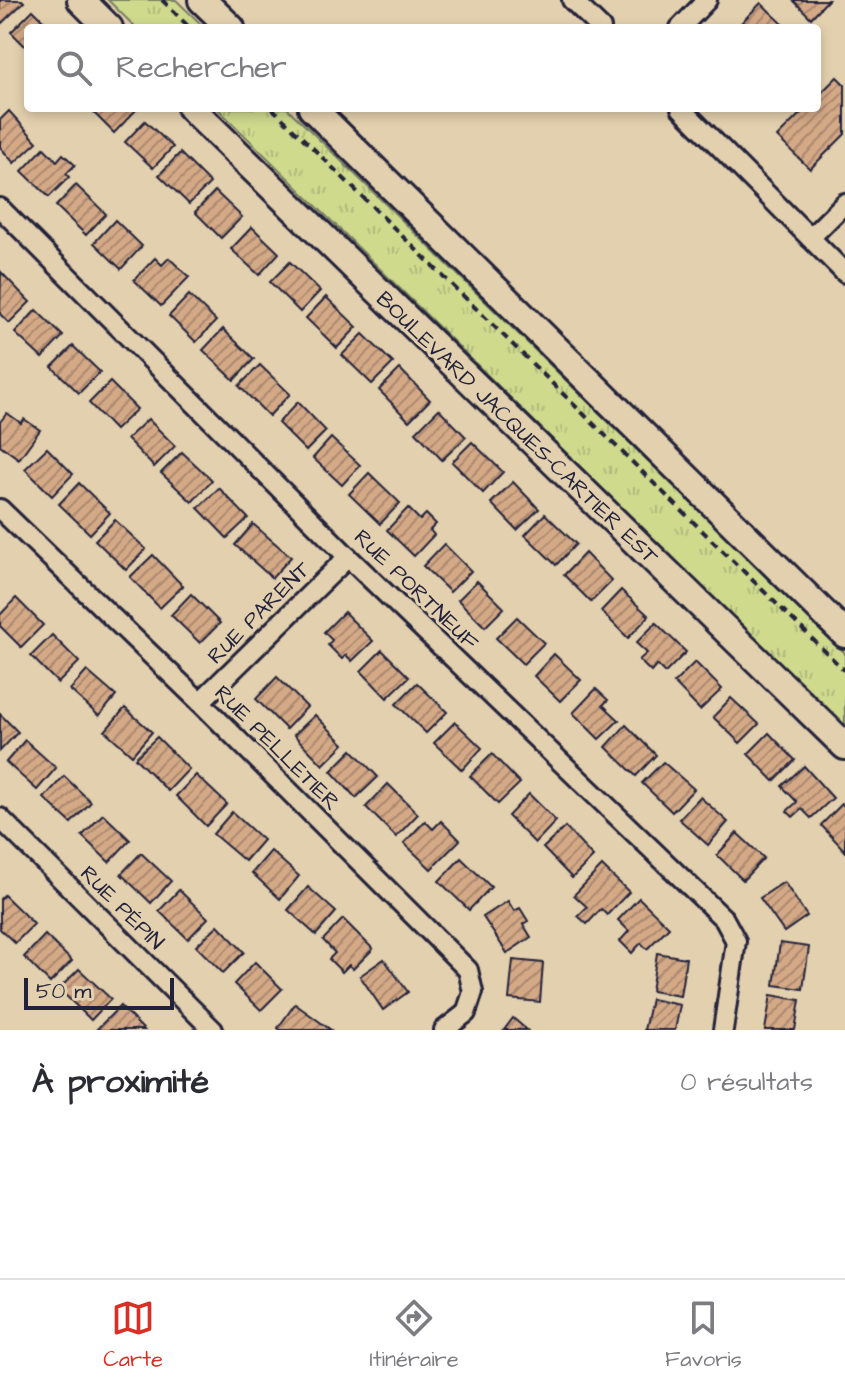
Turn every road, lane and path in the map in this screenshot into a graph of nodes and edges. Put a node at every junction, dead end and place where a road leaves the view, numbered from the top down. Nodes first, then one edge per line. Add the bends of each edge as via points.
1 (81, 0) edge
2 (162, 0) edge
3 (202, 0) edge
4 (572, 0) edge
5 (707, 0) edge
6 (105, 24) edge
7 (186, 24) edge
8 (227, 24) edge
9 (597, 24) edge
10 (684, 24) edge
11 (195, 112) edge
12 (276, 112) edge
13 (316, 112) edge
14 (685, 112) edge
15 (845, 203) edge
16 (0, 208) edge
17 (810, 238) junction
18 (845, 273) edge
19 (0, 509) edge
20 (348, 557) junction
21 (845, 634) edge
22 (845, 671) edge
23 (200, 702) junction
24 (845, 746) edge
25 (0, 818) edge
26 (213, 1030) edge
27 (444, 1030) edge
28 (723, 1030) edge

1 - 6 main road
2 - 7 path
3 - 8 main road
4 - 9 street
5 - 10 street
11 - 24 main road, BOULEVARD JACQUES-CARTIER EST
12 - 22 path
13 - 21 main road
14 - 17 street
15 - 17 street
16 - 20 street, RUE PORTNEUF
17 - 18 street
19 - 23 street, RUE PELLETIER
20 - 23 street, RUE PARENT
20 - 28 street, RUE PORTNEUF via 724,919 736,941
23 - 27 street, RUE PELLETIER via 468,970 473,992 466,1013
25 - 26 street, RUE PÉPIN

